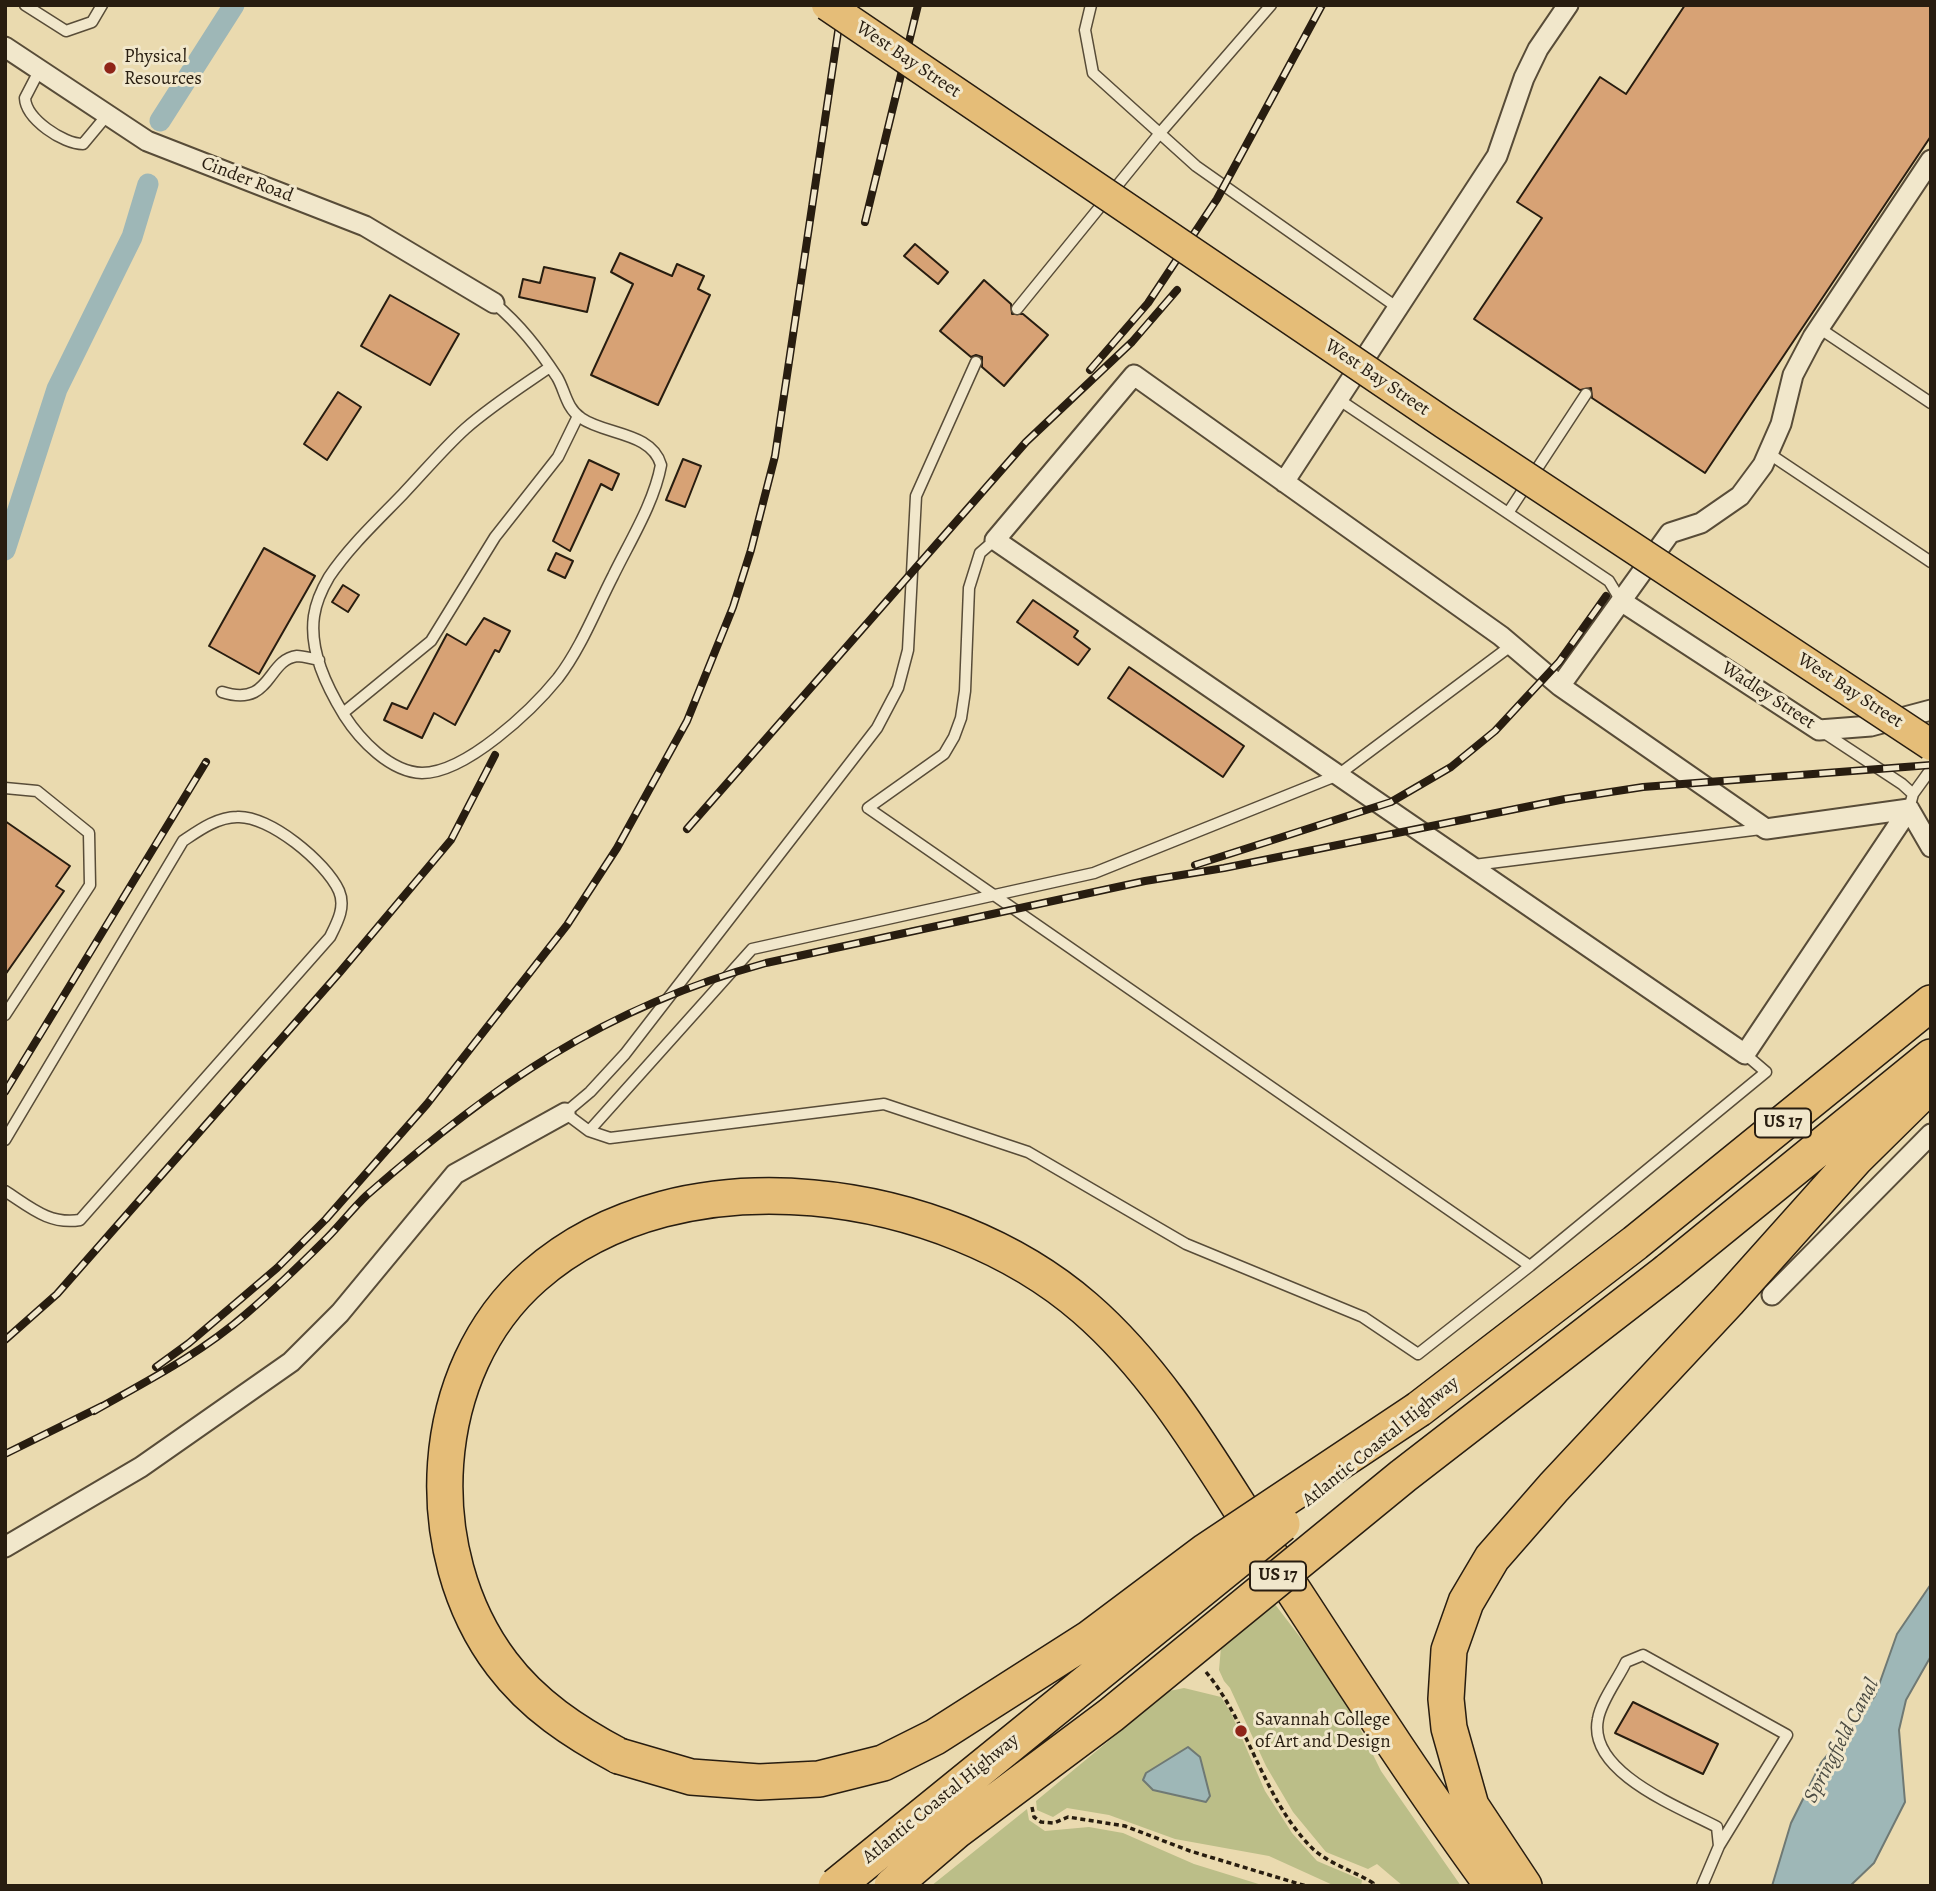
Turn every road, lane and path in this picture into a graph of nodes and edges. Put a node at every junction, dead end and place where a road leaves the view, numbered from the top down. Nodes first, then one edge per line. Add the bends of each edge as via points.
1 (25, 5) edge
2 (102, 5) edge
3 (827, 5) edge
4 (1090, 5) edge
5 (1271, 5) edge
6 (1568, 5) edge
7 (5, 47) edge
8 (40, 69) junction
9 (108, 114) junction
10 (1160, 134) junction
11 (1931, 160) edge
12 (494, 303) joint
13 (1398, 308) junction
14 (1017, 309) dead end
15 (1819, 328) junction
16 (976, 362) dead end
17 (550, 367) junction
18 (1586, 394) dead end
19 (1338, 399) junction
20 (1931, 403) edge
21 (578, 416) junction
22 (1768, 453) junction
23 (1284, 482) junction
24 (1508, 513) junction
25 (995, 540) junction
26 (1931, 562) edge
27 (1621, 601) junction
28 (1512, 645) junction
29 (319, 660) junction
30 (1560, 686) junction
31 (222, 692) dead end
32 (1931, 710) edge
33 (343, 713) junction
34 (1819, 730) junction
35 (1931, 745) edge
36 (1931, 769) edge
37 (1338, 775) junction
38 (5, 788) edge
39 (1911, 802) junction
40 (1766, 828) junction
41 (1931, 847) edge
42 (1470, 865) junction
43 (994, 896) junction
44 (1931, 1003) edge
45 (5, 1015) edge
46 (1745, 1054) junction
47 (1931, 1058) edge
48 (1931, 1084) edge
49 (565, 1113) junction
50 (589, 1131) junction
51 (1931, 1133) edge
52 (5, 1140) edge
53 (5, 1191) edge
54 (1530, 1266) junction
55 (1772, 1296) dead end
56 (1419, 1409) junction
57 (5, 1547) edge
58 (1204, 1670) dead end
59 (1032, 1807) dead end
60 (1719, 1846) junction
61 (836, 1886) edge
62 (892, 1886) edge
63 (1306, 1886) edge
64 (1372, 1886) edge
65 (1493, 1886) edge
66 (1524, 1886) edge
67 (1702, 1886) edge

1 - 2 lane via 66,31 92,22
3 - 35 main road, West Bay Street, bridge via 1444,423
4 - 10 lane via 1085,30 1093,73
5 - 10 lane
6 - 13 street via 1524,78 1497,156
7 - 8 street, Cinder Road
8 - 9 street, Cinder Road
8 - 9 lane via 25,98 33,117 74,144 83,144
9 - 12 street, Cinder Road via 148,141 365,226
10 - 13 lane via 1196,166
10 - 14 lane
11 - 15 street
12 - 17 lane via 529,335
13 - 19 street
15 - 20 lane
15 - 22 street via 1793,375 1781,424
16 - 49 lane via 916,496 908,650 898,688 877,728 625,1054
17 - 21 lane
17 - 29 lane via 464,429 330,576 313,618
18 - 24 lane
19 - 23 street
19 - 24 lane
21 - 33 lane via 558,457 495,537 431,641
21 - 33 lane via 649,445 662,465 629,542 559,676 497,735 441,770 421,773 379,755
22 - 26 lane
22 - 27 street via 1740,496 1702,523 1670,533
23 - 25 street via 1134,376
23 - 28 street
24 - 27 lane via 1609,580
25 - 37 street
25 - 43 lane via 980,553 969,588 965,691 954,737 944,754 868,808
27 - 30 street
27 - 34 street, Wadley Street
28 - 30 street
28 - 37 lane
29 - 31 lane via 296,656 277,666 259,690 232,695
29 - 33 lane via 326,685
30 - 40 street
32 - 34 street, Wadley Street via 1871,726
34 - 39 lane
36 - 39 lane
37 - 42 street
37 - 43 lane via 1094,873
38 - 45 lane via 37,791 89,833 90,884
39 - 40 street
39 - 41 street
39 - 46 street
40 - 42 lane
42 - 46 street
43 - 50 lane via 752,948
43 - 54 lane
44 - 56 highway, Atlantic Coastal Highway / US 17 via 1634,1243
46 - 54 lane via 1766,1072
47 - 62 highway, Atlantic Coastal Highway / US 17, bridge
48 - 66 highway via 1854,1159 1492,1558 1466,1602 1449,1650 1449,1728 1471,1806
49 - 50 lane
49 - 57 street via 455,1174 340,1313 291,1362 141,1466
50 - 54 lane via 610,1138 884,1104 1028,1152 1186,1244 1363,1317 1418,1354
51 - 55 street
52 - 53 lane via 183,841 204,827 235,816 256,818 278,829 321,866 340,892 341,915 330,937 79,1220 49,1219
56 - 61 highway, Atlantic Coastal Highway / US 17, bridge
56 - 65 highway, bridge via 1206,1551 1037,1672 935,1737 883,1763 819,1779 759,1782 691,1777 620,1756 569,1729 502,1665 462,1592 451,1556 444,1484 449,1441 475,1353 490,1326 534,1275 560,1256 650,1213 745,1198 797,1196 857,1202 964,1235 1042,1274 1139,1361 1234,1499 1373,1713
58 - 64 path via 1227,1697 1292,1823 1324,1858 1351,1869 1373,1882
59 - 63 path via 1041,1822 1068,1817 1125,1826
60 - 60 lane via 1717,1827 1615,1769 1598,1744 1598,1719 1626,1662 1643,1656 1787,1735
60 - 67 lane

